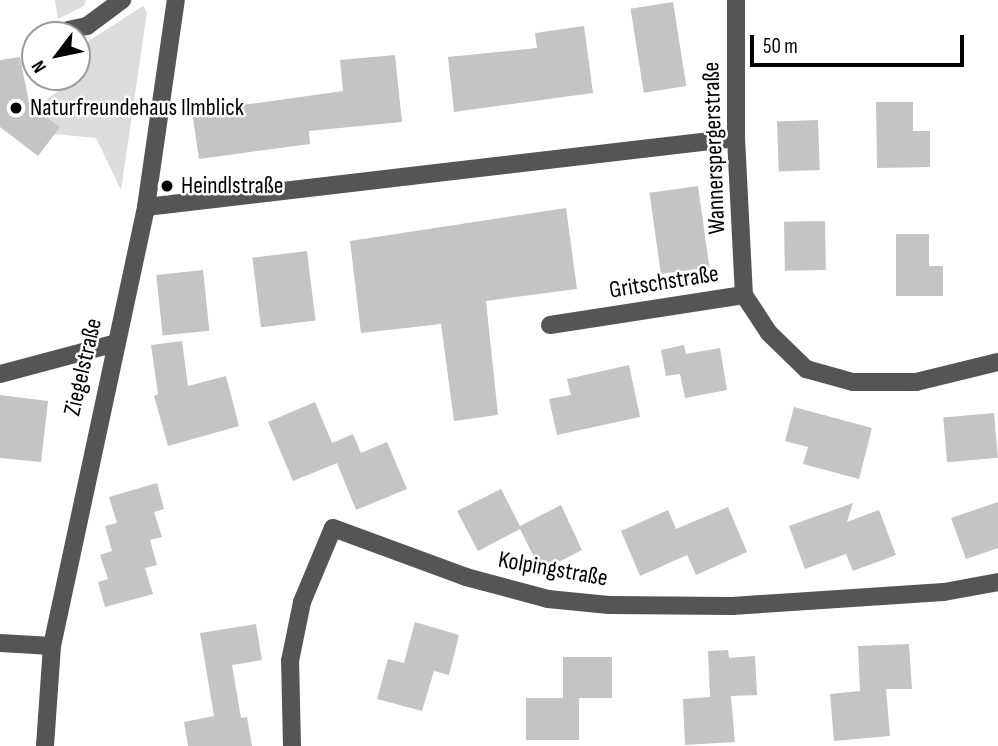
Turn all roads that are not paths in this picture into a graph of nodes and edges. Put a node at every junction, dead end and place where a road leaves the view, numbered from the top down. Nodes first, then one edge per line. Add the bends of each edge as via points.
1 (122, 0) edge
2 (176, 0) edge
3 (736, 0) edge
4 (91, 22) edge
5 (736, 138) junction
6 (146, 207) junction
7 (744, 295) junction
8 (550, 325) dead end
9 (113, 344) junction
10 (998, 362) edge
11 (0, 374) edge
12 (998, 582) edge
13 (0, 643) edge
14 (51, 646) junction
15 (45, 746) edge
16 (292, 746) edge

1 - 4 street
2 - 6 street, Ziegelstraße
3 - 5 street, Wannerspergerstraße
5 - 6 street
5 - 7 street, Wannerspergerstraße
6 - 9 street, Ziegelstraße
7 - 8 street, Gritschstraße
7 - 10 street, Gritschstraße via 785,352 806,369 828,377 883,384 916,382
9 - 11 street
9 - 14 street, Ziegelstraße
12 - 16 street, Kolpingstraße via 944,592 732,606 609,605 548,599 466,578 333,528 302,602 290,661
13 - 14 street
14 - 15 street, Ziegelstraße

